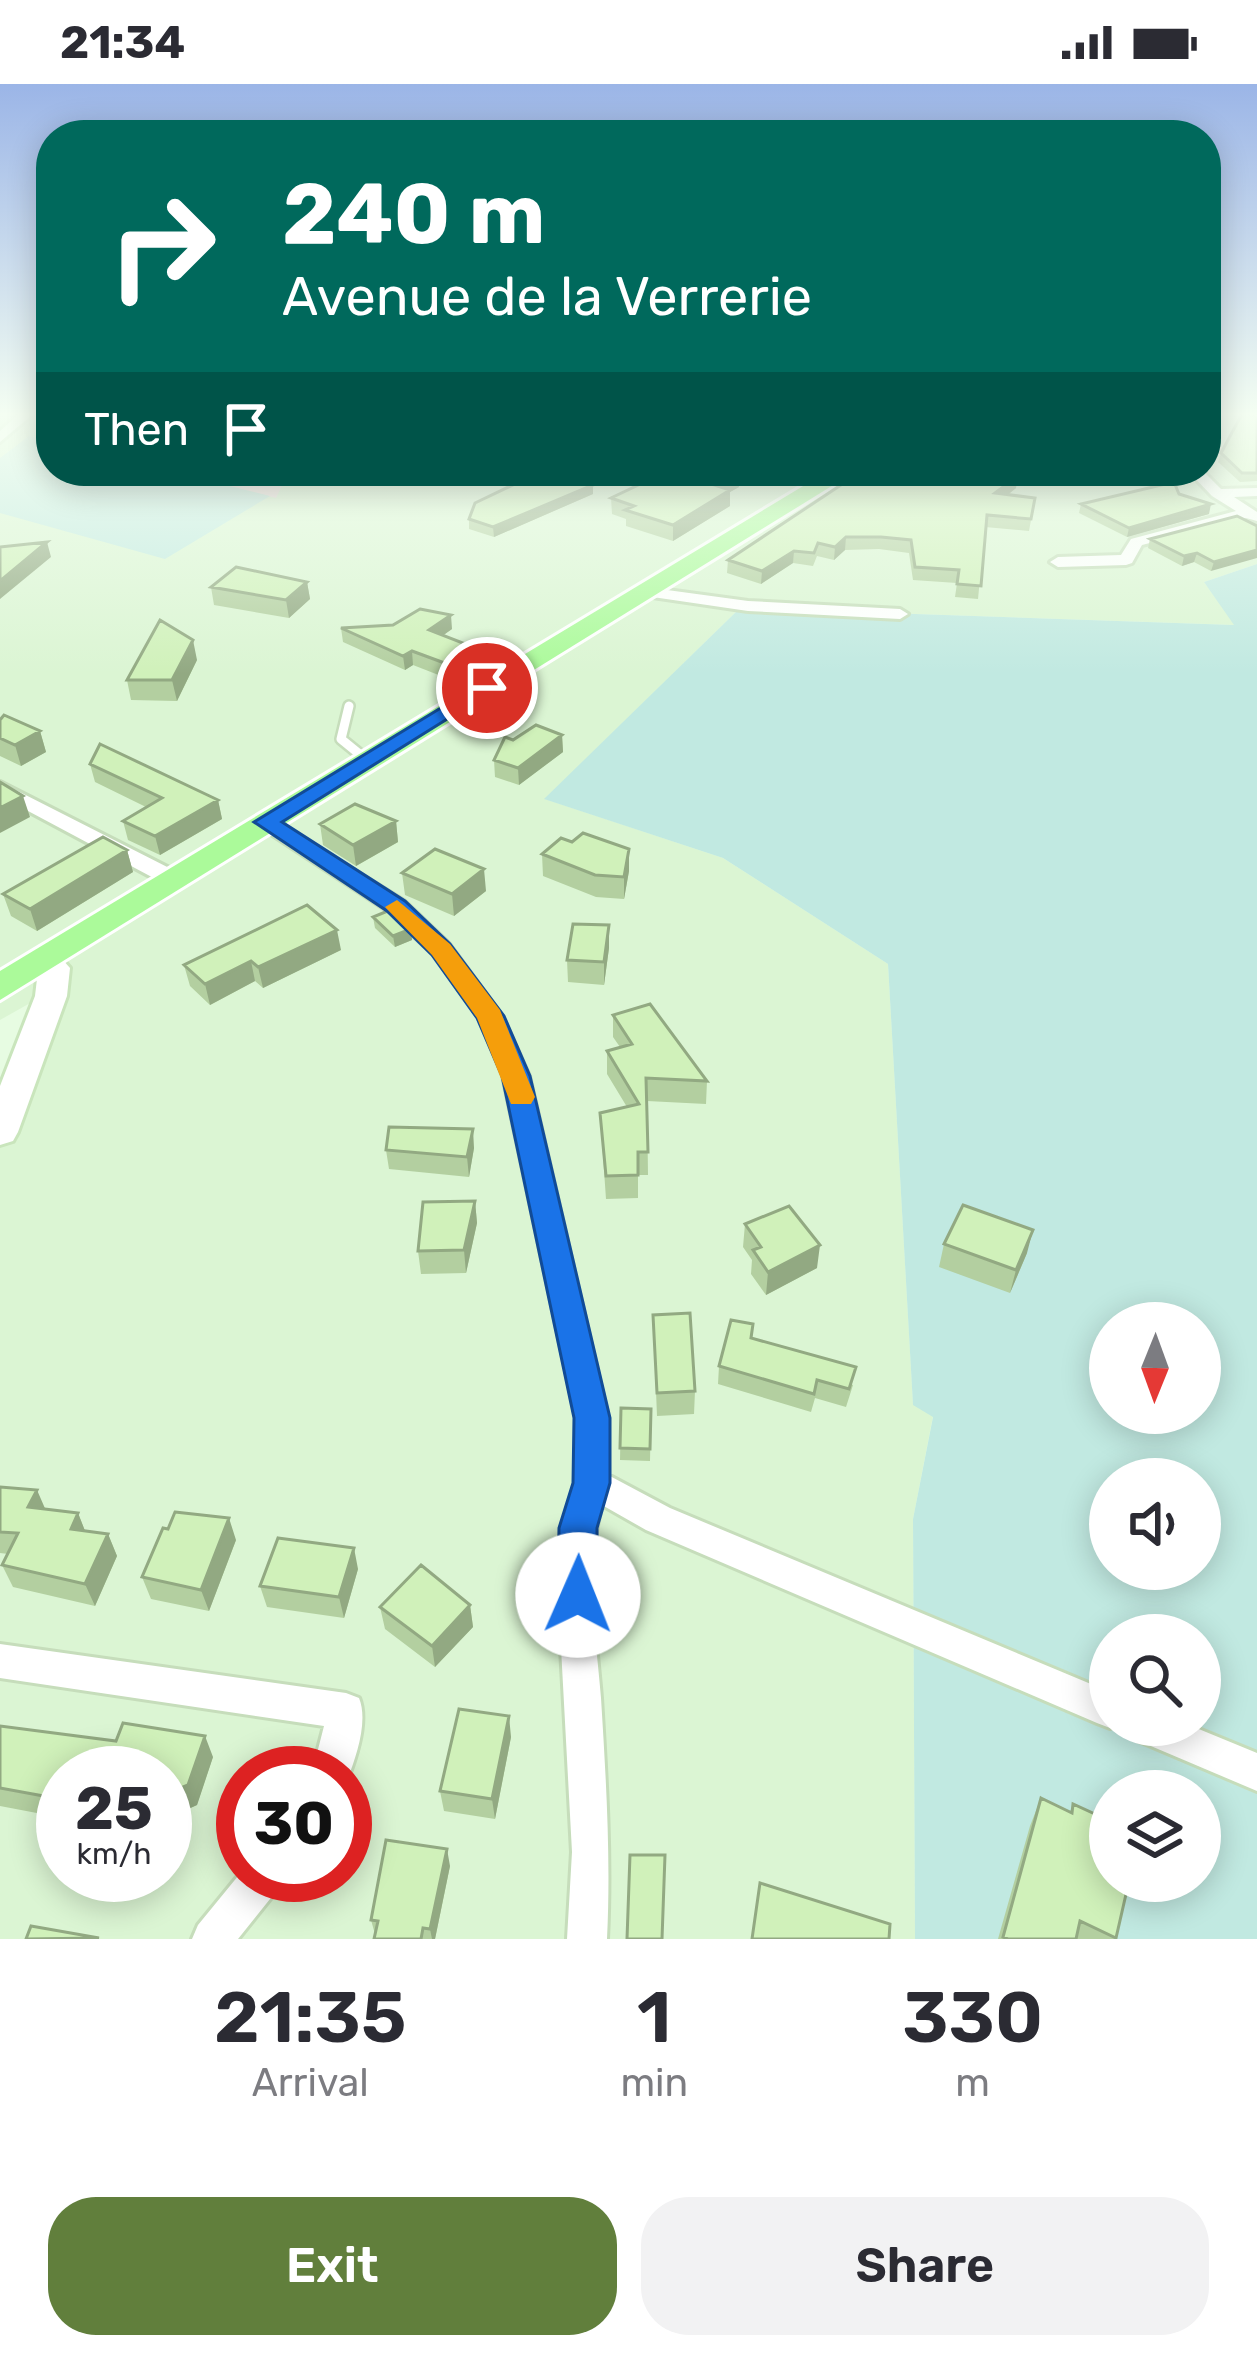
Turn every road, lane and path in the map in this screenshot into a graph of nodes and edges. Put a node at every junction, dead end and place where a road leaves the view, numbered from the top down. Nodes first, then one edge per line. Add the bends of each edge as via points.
1 (795, 501) edge
2 (1252, 515) edge
3 (1058, 562) dead end
4 (645, 592) junction
5 (900, 614) dead end
6 (349, 706) dead end
7 (368, 761) junction
8 (0, 788) edge
9 (266, 822) junction
10 (171, 878) junction
11 (43, 958) junction
12 (0, 988) edge
13 (0, 1132) edge
14 (592, 1483) junction
15 (0, 1660) edge
16 (1089, 1701) edge
17 (338, 1746) edge
18 (1195, 1746) edge
19 (1257, 1772) edge
20 (242, 1902) edge
21 (212, 1939) edge
22 (587, 1939) edge

1 - 4 main road
2 - 3 street via 1136,542 1126,560
4 - 5 street
4 - 7 main road
6 - 7 lane via 340,739
7 - 9 main road
8 - 10 street
9 - 10 main road
9 - 14 street via 396,906 490,1016 516,1076 576,1343 592,1418
10 - 11 main road
11 - 12 main road
11 - 13 street via 54,968 51,996
14 - 16 street via 658,1519
14 - 22 street via 578,1528 592,1852
15 - 17 street via 346,1711
18 - 19 street
20 - 21 street

